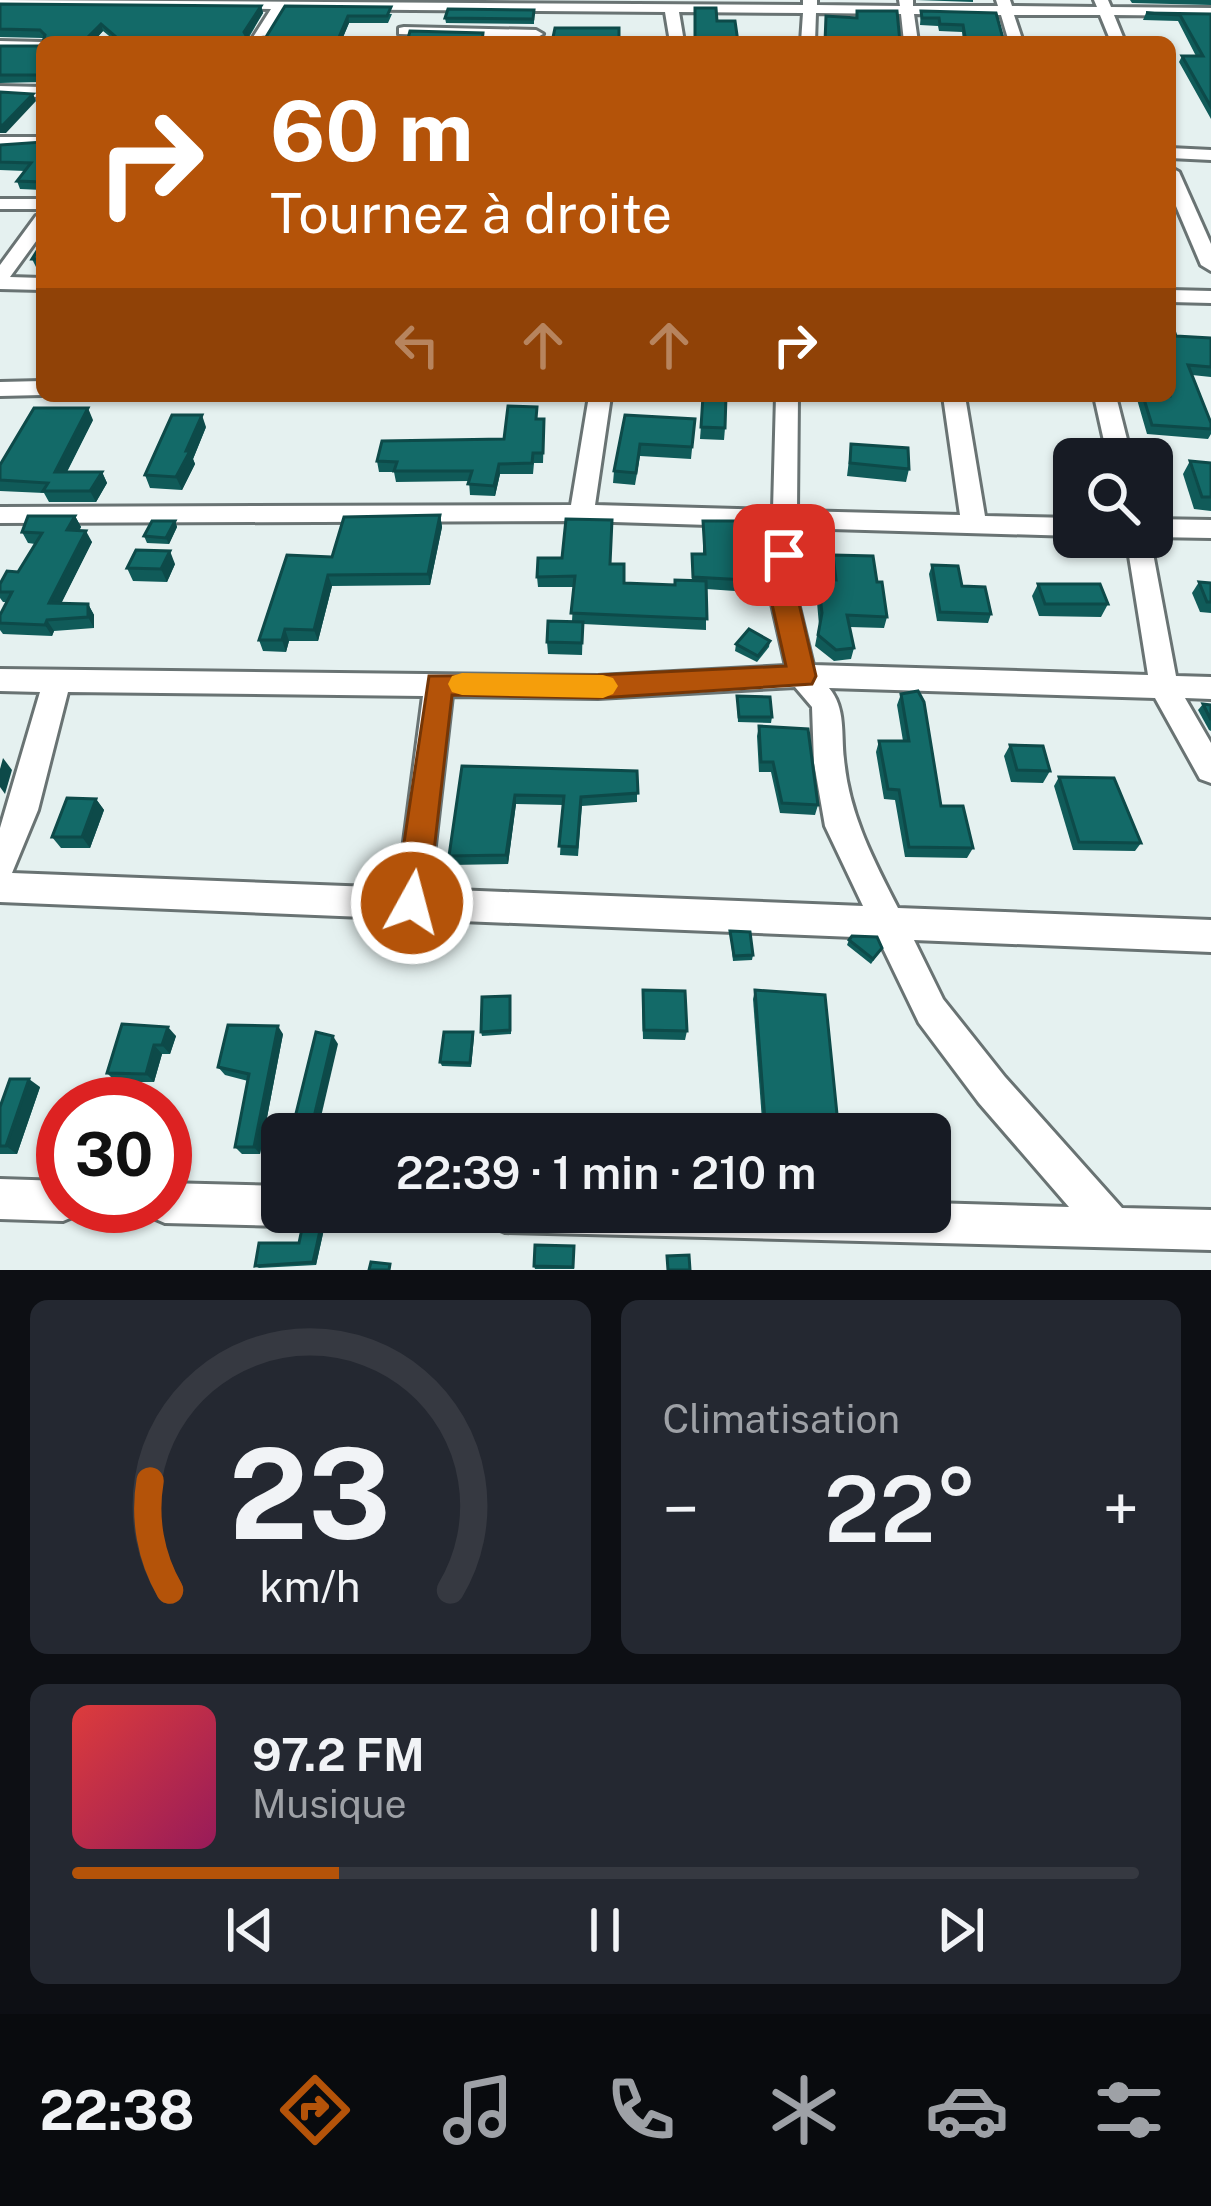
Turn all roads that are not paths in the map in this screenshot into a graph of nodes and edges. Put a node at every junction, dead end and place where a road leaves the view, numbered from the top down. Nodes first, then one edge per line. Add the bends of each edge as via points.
1 (304, 2) edge
2 (0, 3) edge
3 (280, 4) junction
4 (811, 4) edge
5 (415, 5) junction
6 (907, 5) edge
7 (1005, 5) edge
8 (541, 6) junction
9 (1104, 6) edge
10 (671, 7) junction
11 (1211, 12) edge
12 (261, 36) edge
13 (402, 36) edge
14 (535, 36) edge
15 (676, 36) edge
16 (808, 36) edge
17 (910, 36) edge
18 (1014, 36) edge
19 (1116, 36) edge
20 (0, 45) edge
21 (36, 46) edge
22 (0, 91) edge
23 (36, 92) edge
24 (0, 142) edge
25 (36, 142) edge
26 (1176, 153) edge
27 (1211, 155) edge
28 (1176, 186) edge
29 (0, 204) edge
30 (36, 204) edge
31 (36, 229) edge
32 (1211, 265) edge
33 (0, 280) edge
34 (36, 283) edge
35 (1176, 296) edge
36 (1211, 297) edge
37 (36, 387) edge
38 (0, 389) edge
39 (599, 402) edge
40 (787, 402) edge
41 (955, 402) edge
42 (1106, 402) edge
43 (1115, 438) edge
44 (582, 513) junction
45 (0, 515) edge
46 (784, 516) junction
47 (974, 524) junction
48 (1053, 526) edge
49 (1173, 528) edge
50 (1211, 529) edge
51 (1142, 558) edge
52 (802, 676) junction
53 (0, 680) edge
54 (57, 682) junction
55 (439, 684) junction
56 (1211, 688) edge
57 (1165, 690) junction
58 (1211, 770) edge
59 (0, 866) edge
60 (0, 887) edge
61 (412, 903) junction
62 (892, 922) junction
63 (1211, 936) edge
64 (0, 1199) edge
65 (36, 1200) edge
66 (192, 1204) edge
67 (261, 1206) edge
68 (951, 1223) edge
69 (1113, 1227) junction
70 (1211, 1230) edge

1 - 3 street
1 - 5 street
2 - 3 street
3 - 12 street
4 - 6 street
4 - 10 street
4 - 16 street
5 - 8 street
5 - 13 street
6 - 7 street
6 - 17 street
7 - 9 street
7 - 18 street
8 - 10 street
8 - 14 street
9 - 11 street
9 - 19 street
10 - 15 street
20 - 21 street
22 - 23 street
24 - 25 street
26 - 27 street
28 - 32 street
29 - 30 street
31 - 33 street
33 - 34 street
35 - 36 street
37 - 38 street
39 - 44 street
40 - 46 street
41 - 47 street
42 - 43 street
44 - 45 street
44 - 46 street
46 - 47 street
46 - 52 street via 783,595
47 - 48 street
49 - 50 street
51 - 57 street
52 - 55 street via 598,687
52 - 57 street
52 - 62 street via 826,704 841,826
53 - 54 street
54 - 55 street
54 - 59 street
55 - 61 street
56 - 57 street
57 - 58 street
60 - 61 street
61 - 62 street
62 - 63 street
62 - 69 street via 931,1011
64 - 65 street
66 - 67 street
68 - 69 street
69 - 70 street

